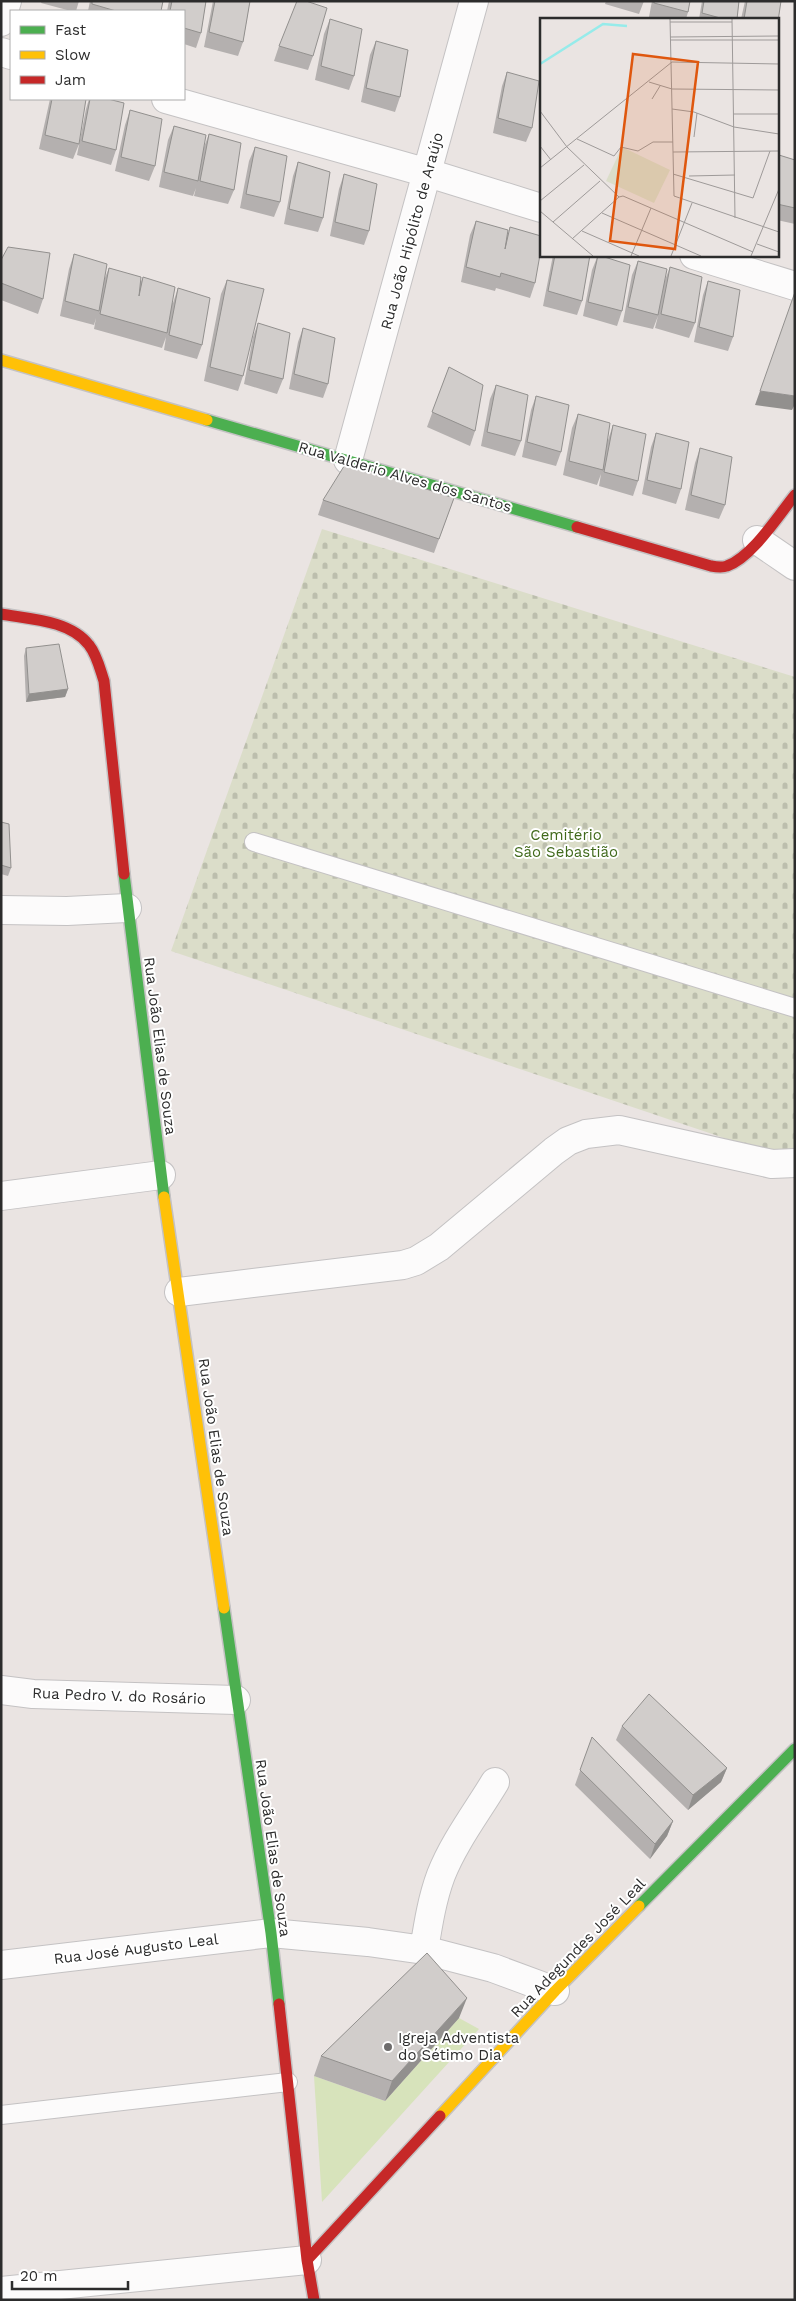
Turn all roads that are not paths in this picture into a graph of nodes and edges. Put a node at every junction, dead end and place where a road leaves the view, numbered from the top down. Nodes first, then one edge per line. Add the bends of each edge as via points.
1 (7, 1) edge
2 (474, 1) edge
3 (1, 22) edge
4 (170, 100) edge
5 (428, 173) junction
6 (540, 208) edge
7 (697, 256) edge
8 (795, 286) edge
9 (1, 360) edge
10 (348, 460) junction
11 (795, 495) edge
12 (757, 540) junction
13 (795, 566) edge
14 (1, 614) edge
15 (254, 842) dead end
16 (127, 908) junction
17 (1, 910) edge
18 (795, 1008) edge
19 (795, 1163) edge
20 (161, 1175) junction
21 (1, 1196) edge
22 (179, 1292) junction
23 (1, 1690) edge
24 (236, 1700) junction
25 (795, 1750) edge
26 (495, 1782) dead end
27 (271, 1932) junction
28 (424, 1950) junction
29 (1, 1965) edge
30 (554, 1992) junction
31 (288, 2082) junction
32 (1, 2115) edge
33 (307, 2260) junction
34 (1, 2292) edge
35 (314, 2300) edge

1 - 3 street
2 - 5 street, Rua João Hipólito de Araújo
4 - 5 street
5 - 6 street
5 - 10 street, Rua João Hipólito de Araújo
7 - 8 street
9 - 10 street, Rua Valderio Alves dos Santos
10 - 12 street, Rua Valderio Alves dos Santos via 711,566 732,564
11 - 12 street, Rua Valderio Alves dos Santos
12 - 13 street
14 - 16 street, Rua João Elias de Souza via 57,626 78,635 87,642 104,680
15 - 18 lane
16 - 17 street
16 - 20 street, Rua João Elias de Souza
19 - 22 street via 772,1164 619,1130 586,1134 554,1151 439,1247 416,1261
20 - 21 street
20 - 22 street, Rua João Elias de Souza
22 - 24 street, Rua João Elias de Souza
23 - 24 street, Rua Pedro V. do Rosário via 33,1694
24 - 27 street, Rua João Elias de Souza
25 - 30 street, Rua Adegundes José Leal
26 - 28 street via 441,1876
27 - 28 street, Rua José Augusto Leal
27 - 29 street, Rua José Augusto Leal
27 - 31 street, Rua João Elias de Souza
28 - 30 street, Rua José Augusto Leal via 492,1968
30 - 33 street, Rua Adegundes José Leal
31 - 32 lane
31 - 33 street, Rua João Elias de Souza
33 - 34 street
33 - 35 street, Rua João Elias de Souza

